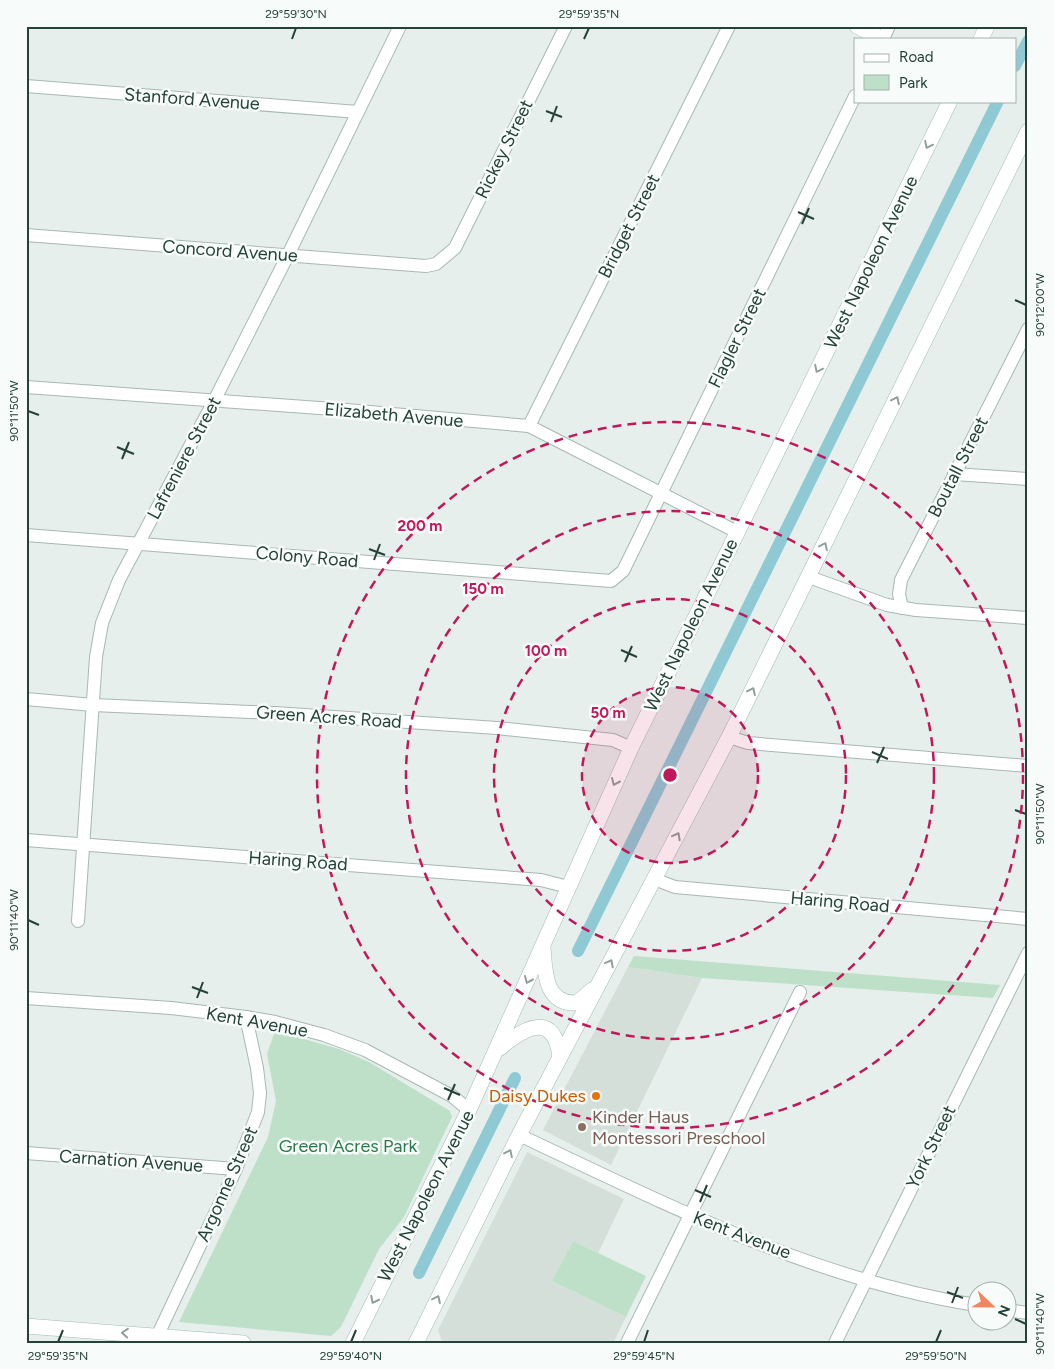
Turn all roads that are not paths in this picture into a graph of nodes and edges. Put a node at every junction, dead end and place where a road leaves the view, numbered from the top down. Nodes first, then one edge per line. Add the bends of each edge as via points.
1 (400, 26) edge
2 (566, 26) edge
3 (730, 26) edge
4 (858, 26) edge
5 (889, 26) edge
6 (987, 26) edge
7 (881, 38) edge
8 (883, 38) edge
9 (981, 38) edge
10 (26, 86) edge
11 (854, 98) edge
12 (950, 102) edge
13 (358, 112) junction
14 (1028, 131) edge
15 (26, 235) edge
16 (288, 255) junction
17 (434, 265) joint
18 (1028, 330) edge
19 (26, 387) edge
20 (214, 401) junction
21 (529, 426) junction
22 (954, 474) junction
23 (1028, 479) edge
24 (661, 494) junction
25 (737, 532) junction
26 (26, 535) edge
27 (139, 543) junction
28 (808, 577) junction
29 (616, 578) joint
30 (902, 608) junction
31 (1028, 618) edge
32 (26, 699) edge
33 (93, 705) junction
34 (729, 737) junction
35 (631, 748) junction
36 (1028, 766) edge
37 (26, 840) edge
38 (84, 844) junction
39 (654, 879) junction
40 (568, 888) junction
41 (1028, 919) edge
42 (78, 921) dead end
43 (543, 946) junction
44 (1028, 953) edge
45 (599, 984) junction
46 (800, 992) dead end
47 (26, 998) edge
48 (246, 1017) junction
49 (497, 1050) junction
50 (560, 1058) junction
51 (470, 1110) junction
52 (519, 1135) junction
53 (26, 1153) edge
54 (236, 1169) junction
55 (690, 1215) junction
56 (865, 1280) junction
57 (966, 1303) edge
58 (26, 1326) edge
59 (156, 1339) edge
60 (243, 1343) edge
61 (353, 1343) edge
62 (416, 1343) edge
63 (627, 1343) edge
64 (835, 1343) edge

1 - 13 street, Lafreniere Street
2 - 17 street, Rickey Street via 455,248
3 - 21 street, Bridget Street
4 - 7 main road
5 - 8 street
6 - 9 main road
10 - 13 street, Stanford Avenue
11 - 24 street, Flagler Street
12 -> 25 main road, West Napoleon Avenue
13 - 16 street, Lafreniere Street
28 -> 14 main road
15 - 16 street, Concord Avenue
16 - 17 street, Concord Avenue
16 - 20 street, Lafreniere Street
18 - 22 street, Boutall Street
19 - 20 street, Elizabeth Avenue
20 - 21 street, Elizabeth Avenue
20 - 27 street, Lafreniere Street
21 - 24 street, Elizabeth Avenue
22 - 23 street
22 - 30 street, Boutall Street via 902,580 899,594
24 - 25 street, Elizabeth Avenue
24 - 29 street, Flagler Street
25 - 35 main road, West Napoleon Avenue
26 - 27 street, Colony Road
27 - 29 street, Colony Road via 603,581
27 - 33 street, Lafreniere Street via 119,580 102,624
28 - 30 street via 866,599
34 -> 28 main road
30 - 31 street
32 - 33 street, Green Acres Road
33 - 35 street, Green Acres Road via 497,728 613,740
33 - 38 street, Lafreniere Street
34 - 36 street via 748,743
39 -> 34 main road
35 -> 40 main road, West Napoleon Avenue
37 - 38 street, Haring Road
38 - 40 street, Haring Road via 541,880
38 - 42 street, Lafreniere Street
39 - 41 street, Haring Road via 675,887
45 -> 39 main road
40 - 43 main road, West Napoleon Avenue
43 - 45 main road via 548,985 562,1001 577,1002
43 -> 49 main road, West Napoleon Avenue
44 - 56 street, York Street
45 - 50 main road
46 - 55 street
47 - 48 street, Kent Avenue via 171,1008
48 - 51 street, Kent Avenue via 324,1035 365,1050 452,1096
48 - 54 street, Argonne Street via 260,1093 258,1112
49 - 50 main road via 527,1028 539,1027 554,1036
49 - 51 main road, West Napoleon Avenue
50 - 52 main road
51 -> 61 main road, West Napoleon Avenue
52 - 55 street, Kent Avenue
62 -> 52 main road
53 - 54 street, Carnation Avenue
54 - 59 street, Argonne Street
55 - 56 street, Kent Avenue
55 - 63 street
56 - 57 street, Kent Avenue
56 - 64 street, York Street
59 -> 58 main road
59 - 60 main road

